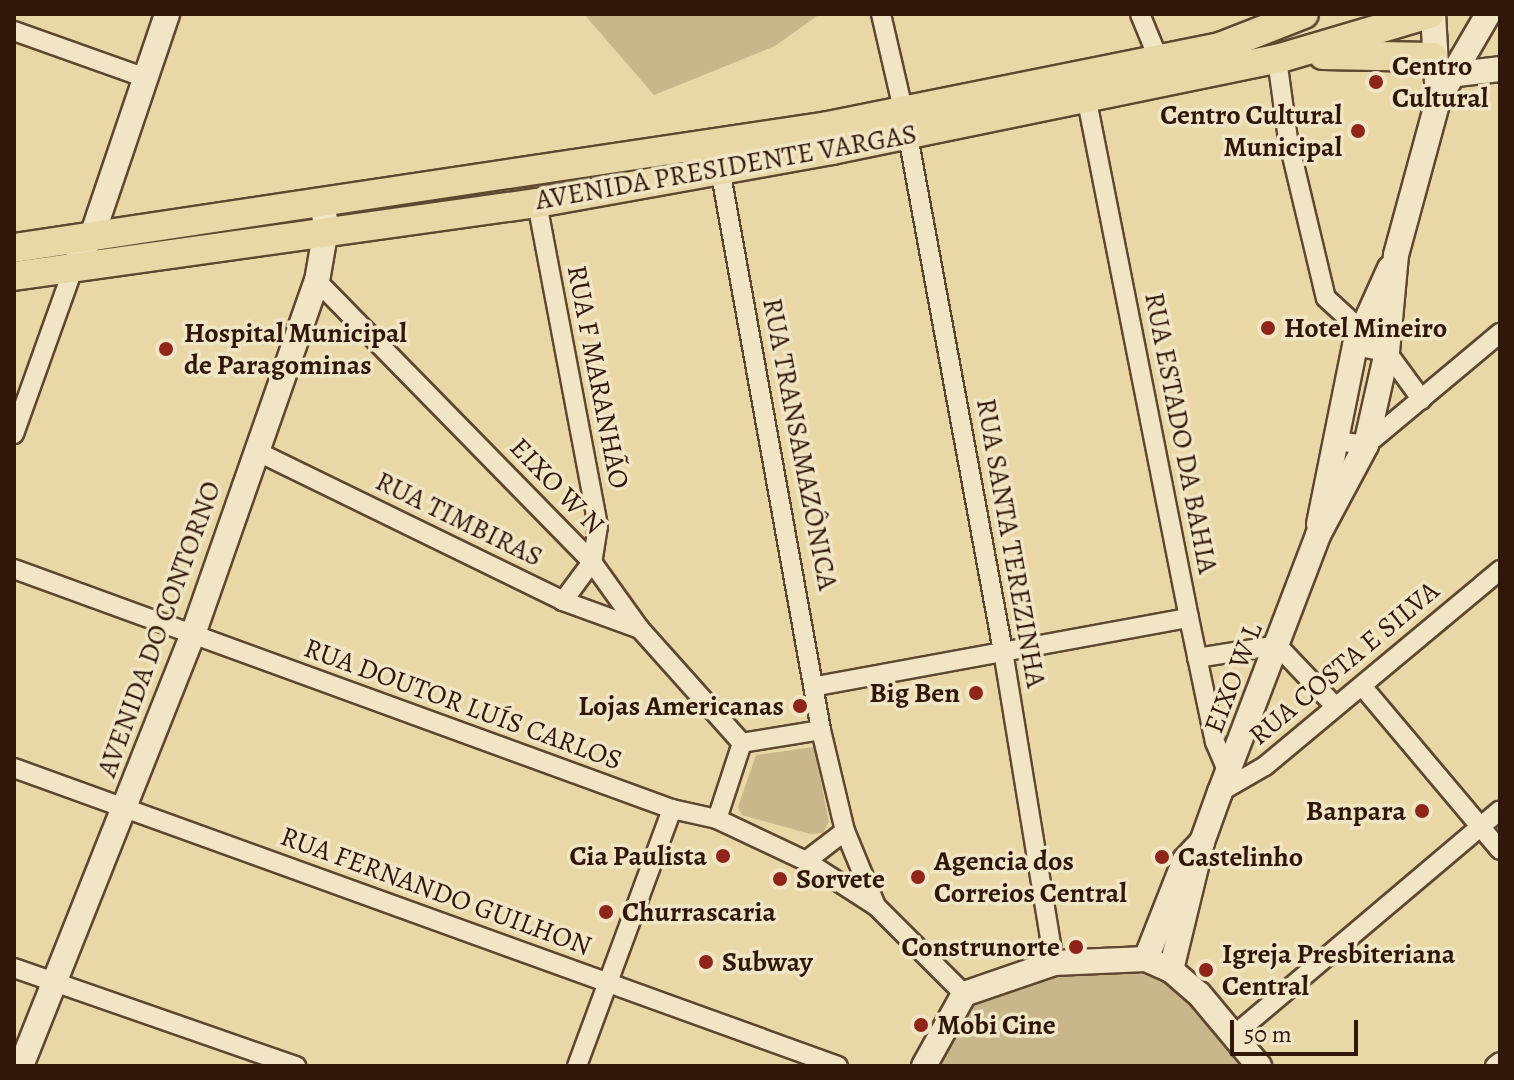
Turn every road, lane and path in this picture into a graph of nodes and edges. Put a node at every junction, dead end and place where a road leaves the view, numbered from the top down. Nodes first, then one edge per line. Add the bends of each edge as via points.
1 (167, 14) edge
2 (881, 14) edge
3 (1140, 14) edge
4 (1304, 14) edge
5 (1431, 14) edge
6 (1488, 14) edge
7 (14, 31) edge
8 (1288, 57) junction
9 (1433, 57) junction
10 (1159, 60) junction
11 (1500, 69) edge
12 (1457, 74) junction
13 (146, 78) junction
14 (1438, 100) junction
15 (1087, 101) junction
16 (905, 122) junction
17 (720, 169) junction
18 (537, 203) junction
19 (324, 217) junction
20 (93, 233) junction
21 (14, 248) edge
22 (1396, 255) junction
23 (74, 266) junction
24 (14, 276) edge
25 (317, 281) junction
26 (1500, 333) edge
27 (1359, 338) junction
28 (1387, 352) junction
29 (1422, 400) junction
30 (14, 434) edge
31 (1337, 441) junction
32 (1366, 445) junction
33 (256, 451) junction
34 (1318, 535) junction
35 (592, 562) junction
36 (14, 569) edge
37 (1500, 570) edge
38 (563, 601) junction
39 (1189, 618) junction
40 (640, 629) junction
41 (192, 637) junction
42 (1277, 645) junction
43 (1003, 651) junction
44 (1197, 658) junction
45 (817, 686) junction
46 (1362, 686) junction
47 (1334, 705) junction
48 (821, 730) junction
49 (742, 743) junction
50 (14, 768) edge
51 (1224, 782) junction
52 (125, 808) junction
53 (672, 809) junction
54 (1500, 810) edge
55 (717, 819) junction
56 (1481, 827) junction
57 (845, 831) junction
58 (1202, 842) junction
59 (1500, 850) edge
60 (806, 861) junction
61 (876, 906) junction
62 (1146, 959) junction
63 (1054, 963) junction
64 (14, 968) edge
65 (1171, 970) junction
66 (55, 983) junction
67 (608, 983) junction
68 (964, 994) junction
69 (1234, 1035) junction
70 (1500, 1062) edge
71 (21, 1066) edge
72 (296, 1066) edge
73 (577, 1066) edge
74 (838, 1066) edge
75 (924, 1066) edge
76 (1259, 1066) edge
77 (1495, 1066) edge

1 - 13 street
2 - 16 street, RUA SANTA TEREZINHA
3 - 10 street
4 - 10 main road, AVENIDA PRESIDENTE VARGAS via 1241,41
5 - 8 main road, AVENIDA PRESIDENTE VARGAS
5 - 9 street
6 - 12 street
7 - 13 street
8 - 9 main road
8 - 15 main road, AVENIDA PRESIDENTE VARGAS
8 - 27 street via 1288,139 1326,298
9 - 14 street
10 - 16 main road, AVENIDA PRESIDENTE VARGAS
11 - 12 street
12 - 14 street
13 - 20 street
14 - 22 street, EIXO W L
15 - 16 main road, AVENIDA PRESIDENTE VARGAS
15 - 39 street, RUA ESTADO DA BAHIA
16 - 17 main road, AVENIDA PRESIDENTE VARGAS
16 - 19 main road, AVENIDA PRESIDENTE VARGAS
16 - 43 street, RUA SANTA TEREZINHA
17 - 18 main road, AVENIDA PRESIDENTE VARGAS
17 - 45 street, RUA TRANSAMAZÔNICA
18 - 19 main road, AVENIDA PRESIDENTE VARGAS
18 - 35 street, RUA F MARANHÃO via 598,526
19 - 20 main road, AVENIDA PRESIDENTE VARGAS
19 - 23 main road, AVENIDA PRESIDENTE VARGAS
19 - 25 street, AVENIDA DO CONTORNO
20 - 21 main road, AVENIDA PRESIDENTE VARGAS
20 - 23 street
22 - 27 street, EIXO W L
22 - 28 street, EIXO W L
23 - 24 main road, AVENIDA PRESIDENTE VARGAS
23 - 30 street
25 - 33 street, AVENIDA DO CONTORNO
25 - 35 street, EIXO W N
26 - 29 street
27 - 28 street
27 - 31 street, EIXO W L
28 - 29 street
28 - 32 street, EIXO W L
29 - 32 street
31 - 32 street
31 - 34 street, EIXO W L
32 - 34 street, EIXO W L
33 - 38 street, RUA TIMBIRAS
33 - 41 street, AVENIDA DO CONTORNO
34 - 42 street, EIXO W L
35 - 38 street
35 - 40 street, EIXO W N
36 - 41 street, RUA DOUTOR LUÍS CARLOS
37 - 46 street, RUA COSTA E SILVA
38 - 40 street, RUA TIMBIRAS
39 - 43 street
39 - 44 street, RUA ESTADO DA BAHIA
40 - 49 street, EIXO W N
41 - 52 street, AVENIDA DO CONTORNO
41 - 53 street, RUA DOUTOR LUÍS CARLOS
42 - 44 street
42 - 47 street
42 - 51 street, EIXO W L
43 - 45 street
43 - 63 street, RUA SANTA TEREZINHA
44 - 51 street, RUA ESTADO DA BAHIA
45 - 48 street, RUA TRANSAMAZÔNICA
46 - 47 street, RUA COSTA E SILVA
46 - 56 street
47 - 51 street, RUA COSTA E SILVA via 1265,766
48 - 49 street
48 - 57 street, RUA TRANSAMAZÔNICA
49 - 55 street
50 - 52 street, RUA FERNANDO GUILHON
51 - 58 street, EIXO W L
52 - 66 street, AVENIDA DO CONTORNO
52 - 67 street, RUA FERNANDO GUILHON
53 - 55 street, RUA DOUTOR LUÍS CARLOS
53 - 67 street
54 - 56 street
55 - 60 street, RUA DOUTOR LUÍS CARLOS
56 - 59 street
56 - 69 street
57 - 60 street
57 - 61 street, RUA TRANSAMAZÔNICA
58 - 62 street, EIXO W L via 1181,868
58 - 65 street, EIXO W L
60 - 61 street, RUA DOUTOR LUÍS CARLOS
61 - 68 street
62 - 63 street
62 - 65 street
63 - 68 street
64 - 66 street
65 - 69 street
66 - 71 street, AVENIDA DO CONTORNO
66 - 72 street
67 - 73 street
67 - 74 street, RUA FERNANDO GUILHON
68 - 75 street
69 - 76 street
70 - 77 street

